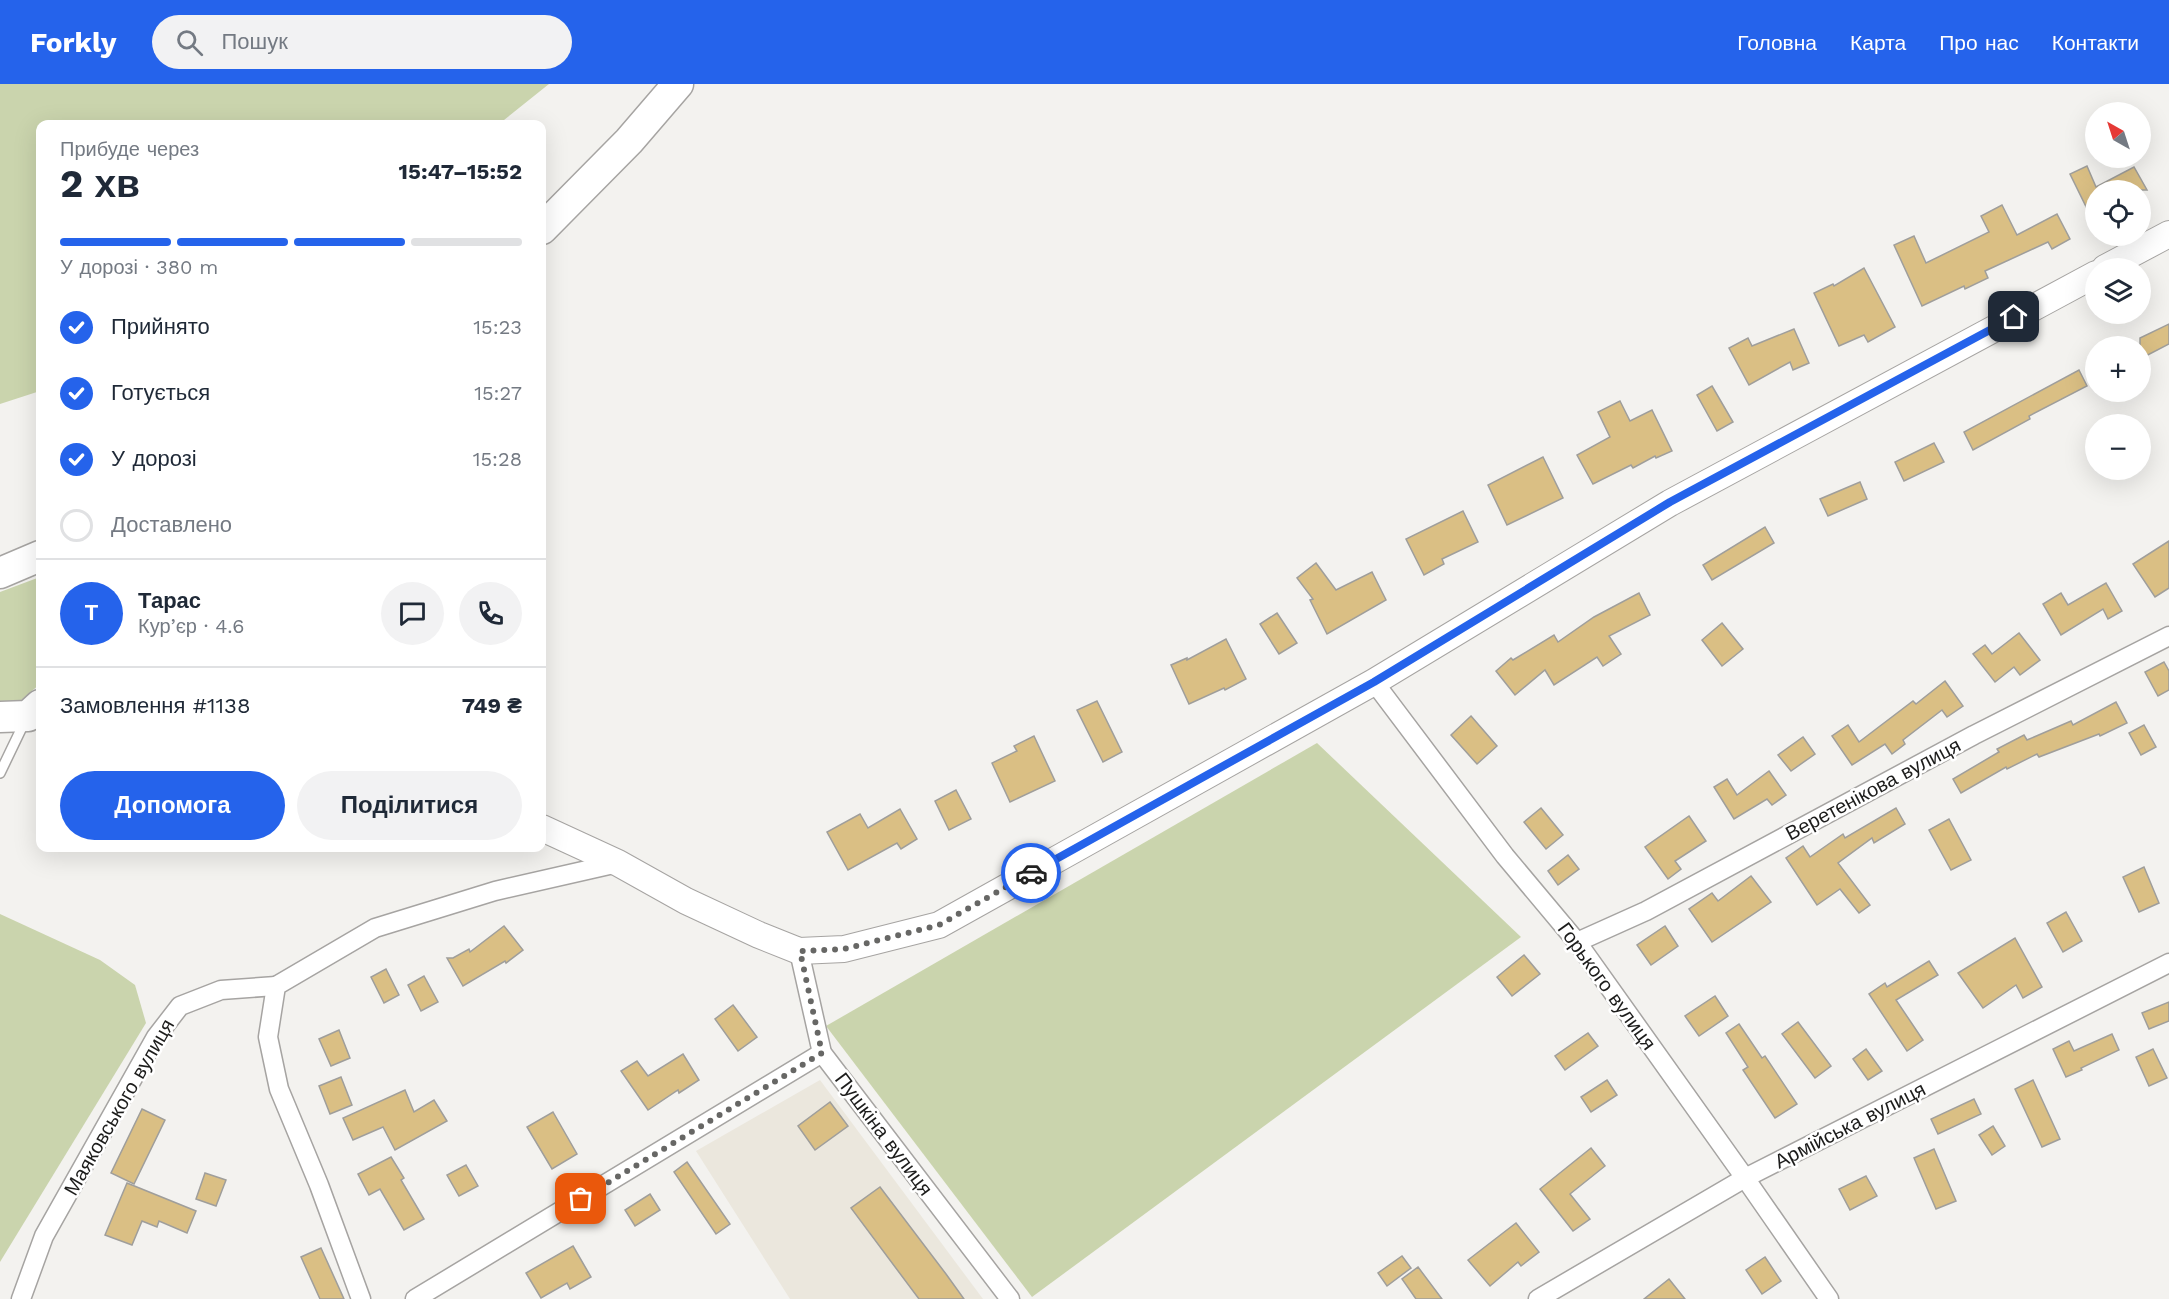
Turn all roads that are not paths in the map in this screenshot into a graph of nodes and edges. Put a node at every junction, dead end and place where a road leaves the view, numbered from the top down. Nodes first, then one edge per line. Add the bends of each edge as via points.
1 (678, 84) edge
2 (546, 225) edge
3 (2169, 234) edge
4 (2124, 258) edge
5 (2085, 280) edge
6 (36, 558) edge
7 (0, 573) edge
8 (2169, 636) edge
9 (1374, 682) junction
10 (27, 714) edge
11 (0, 773) edge
12 (546, 830) edge
13 (618, 863) junction
14 (1577, 942) junction
15 (800, 951) junction
16 (2169, 963) edge
17 (276, 986) junction
18 (822, 1053) junction
19 (1745, 1178) junction
20 (21, 1299) edge
21 (361, 1299) edge
22 (415, 1299) edge
23 (1010, 1299) edge
24 (1538, 1299) edge
25 (1829, 1299) edge

1 - 2 main road via 629,141
3 - 4 street
5 - 9 street via 1670,502
6 - 7 main road
8 - 14 street, Веретенікова вулиця via 1974,735 1646,911
9 - 14 street, Горького вулиця via 1504,856
9 - 15 street via 939,925 844,949
10 - 11 lane
12 - 13 street
13 - 15 street via 686,901
13 - 17 street, Маяковського вулиця via 495,891 375,928
14 - 19 street, Горького вулиця
15 - 18 street, Пушкіна вулиця
16 - 19 street, Армійська вулиця
17 - 20 street, Маяковського вулиця via 221,990 180,1006 156,1037 44,1236
17 - 21 street via 268,1037 279,1089 320,1185
18 - 22 street
18 - 23 street, Пушкіна вулиця
19 - 24 street, Армійська вулиця
19 - 25 street, Горького вулиця

